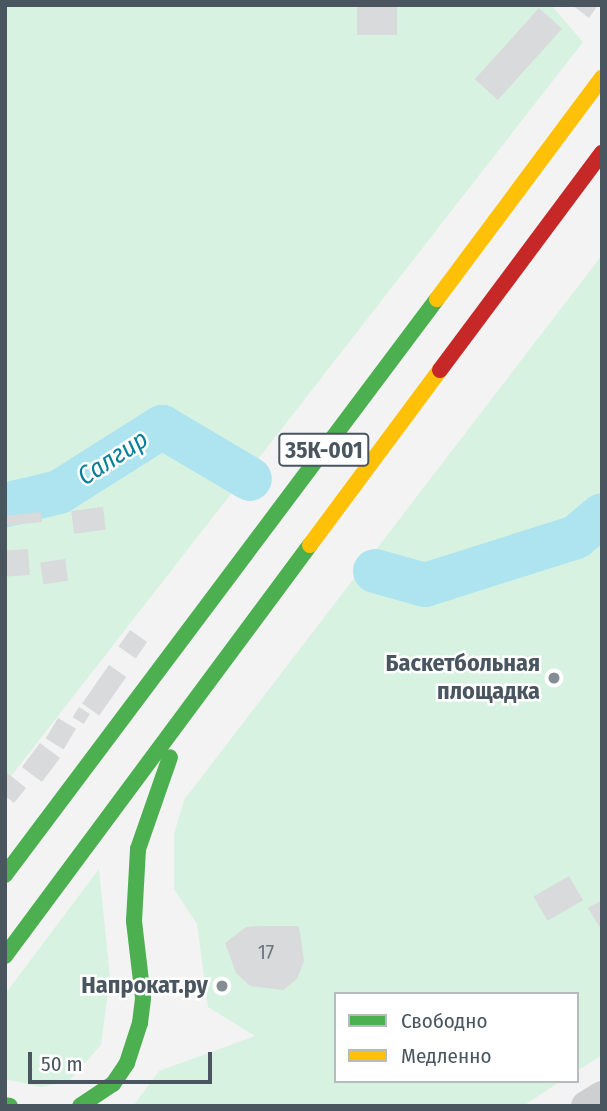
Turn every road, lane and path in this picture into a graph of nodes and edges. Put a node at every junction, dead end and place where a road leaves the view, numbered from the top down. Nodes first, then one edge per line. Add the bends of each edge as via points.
1 (602, 78) edge
2 (602, 153) edge
3 (191, 706) junction
4 (46, 821) junction
5 (5, 875) edge
6 (5, 884) edge
7 (5, 956) edge
8 (602, 1096) edge
9 (80, 1106) edge
10 (586, 1106) edge

1 - 4 main road, 35К-001
2 - 3 main road, 35К-001
3 - 7 main road, 35К-001
3 - 9 main road via 153,795 138,849 134,921 143,998 139,1023 127,1063 113,1084
4 - 5 main road, 35К-001
4 - 6 main road
8 - 10 street

